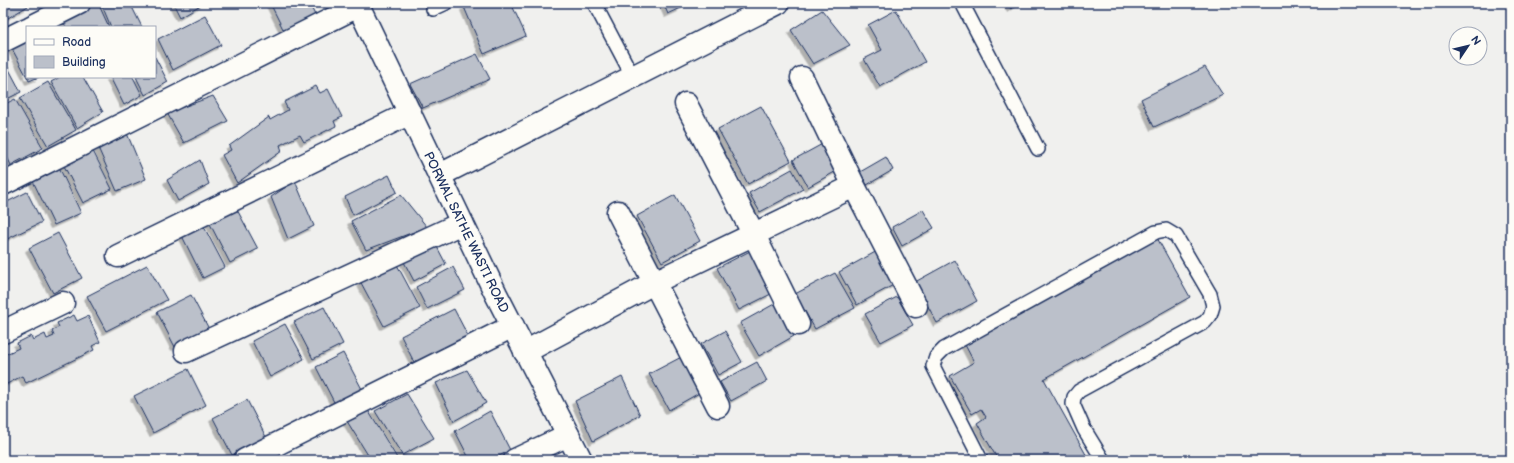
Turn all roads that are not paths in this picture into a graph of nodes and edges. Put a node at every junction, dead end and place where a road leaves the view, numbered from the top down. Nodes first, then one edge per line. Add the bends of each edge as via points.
1 (79, 3) edge
2 (446, 3) edge
3 (594, 3) edge
4 (778, 3) edge
5 (962, 3) edge
6 (358, 4) edge
7 (433, 9) dead end
8 (33, 26) edge
9 (26, 30) edge
10 (3, 41) edge
11 (633, 77) junction
12 (802, 78) dead end
13 (686, 104) dead end
14 (410, 113) junction
15 (1038, 149) dead end
16 (440, 175) junction
17 (3, 184) edge
18 (854, 186) junction
19 (618, 212) dead end
20 (462, 223) junction
21 (754, 235) junction
22 (118, 256) dead end
23 (655, 282) junction
24 (63, 303) dead end
25 (916, 306) dead end
26 (798, 324) dead end
27 (513, 326) junction
28 (3, 332) edge
29 (186, 351) dead end
30 (525, 352) junction
31 (718, 406) dead end
32 (568, 435) junction
33 (245, 460) edge
34 (515, 460) edge
35 (580, 460) edge
36 (981, 460) edge
37 (1102, 460) edge

1 - 8 street
2 - 7 lane
3 - 11 lane
4 - 11 street
5 - 15 lane
6 - 14 street, PORWAL SATHE WASTI ROAD
6 - 17 street
9 - 10 street
11 - 16 street
12 - 18 street
13 - 21 street
14 - 16 street, PORWAL SATHE WASTI ROAD
14 - 22 street
16 - 20 street, PORWAL SATHE WASTI ROAD
18 - 21 street
18 - 25 street
19 - 23 street
20 - 27 street, PORWAL SATHE WASTI ROAD
20 - 29 street
21 - 23 street
21 - 26 street
23 - 30 street
23 - 31 street
24 - 28 street
27 - 30 street, PORWAL SATHE WASTI ROAD
27 - 33 street
30 - 32 street, PORWAL SATHE WASTI ROAD
32 - 34 street
32 - 35 street, PORWAL SATHE WASTI ROAD
36 - 37 lane via 933,366 936,357 964,338 1156,232 1166,230 1176,236 1210,294 1213,306 1205,322 1079,391 1073,404

